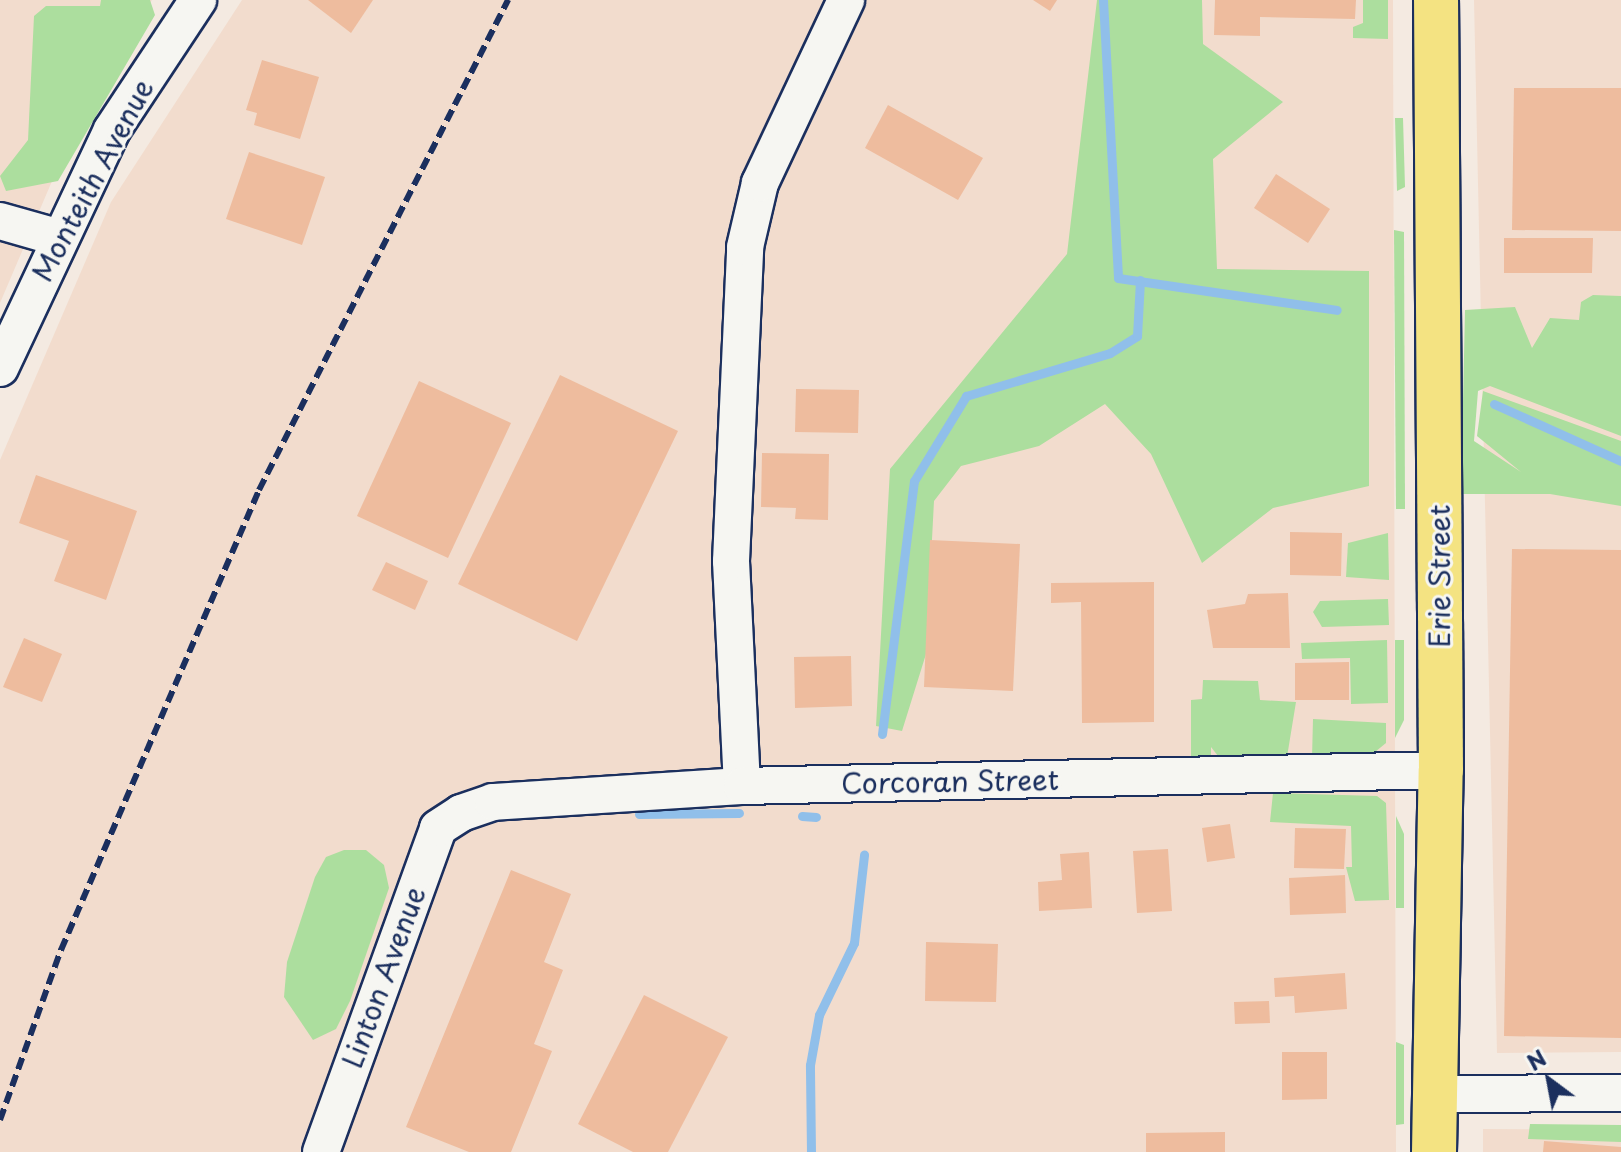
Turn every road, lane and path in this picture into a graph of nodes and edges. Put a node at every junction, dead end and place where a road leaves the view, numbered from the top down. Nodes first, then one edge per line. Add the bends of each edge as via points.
1 (198, 0) edge
2 (846, 0) edge
3 (1436, 0) edge
4 (0, 221) edge
5 (56, 237) junction
6 (0, 368) edge
7 (1441, 770) junction
8 (742, 786) junction
9 (461, 813) joint
10 (1621, 1093) edge
11 (1434, 1094) junction
12 (321, 1152) edge
13 (1434, 1152) edge

1 - 5 street, Monteith Avenue via 112,130
2 - 8 street via 760,183 745,247 731,561
3 - 7 main road, Erie Street
4 - 5 street
5 - 6 street, Monteith Avenue
7 - 8 street, Corcoran Street
7 - 11 main road, Erie Street
8 - 9 street, Corcoran Street via 493,802
9 - 12 street, Linton Avenue via 438,828
10 - 11 street
11 - 13 main road, Erie Street

